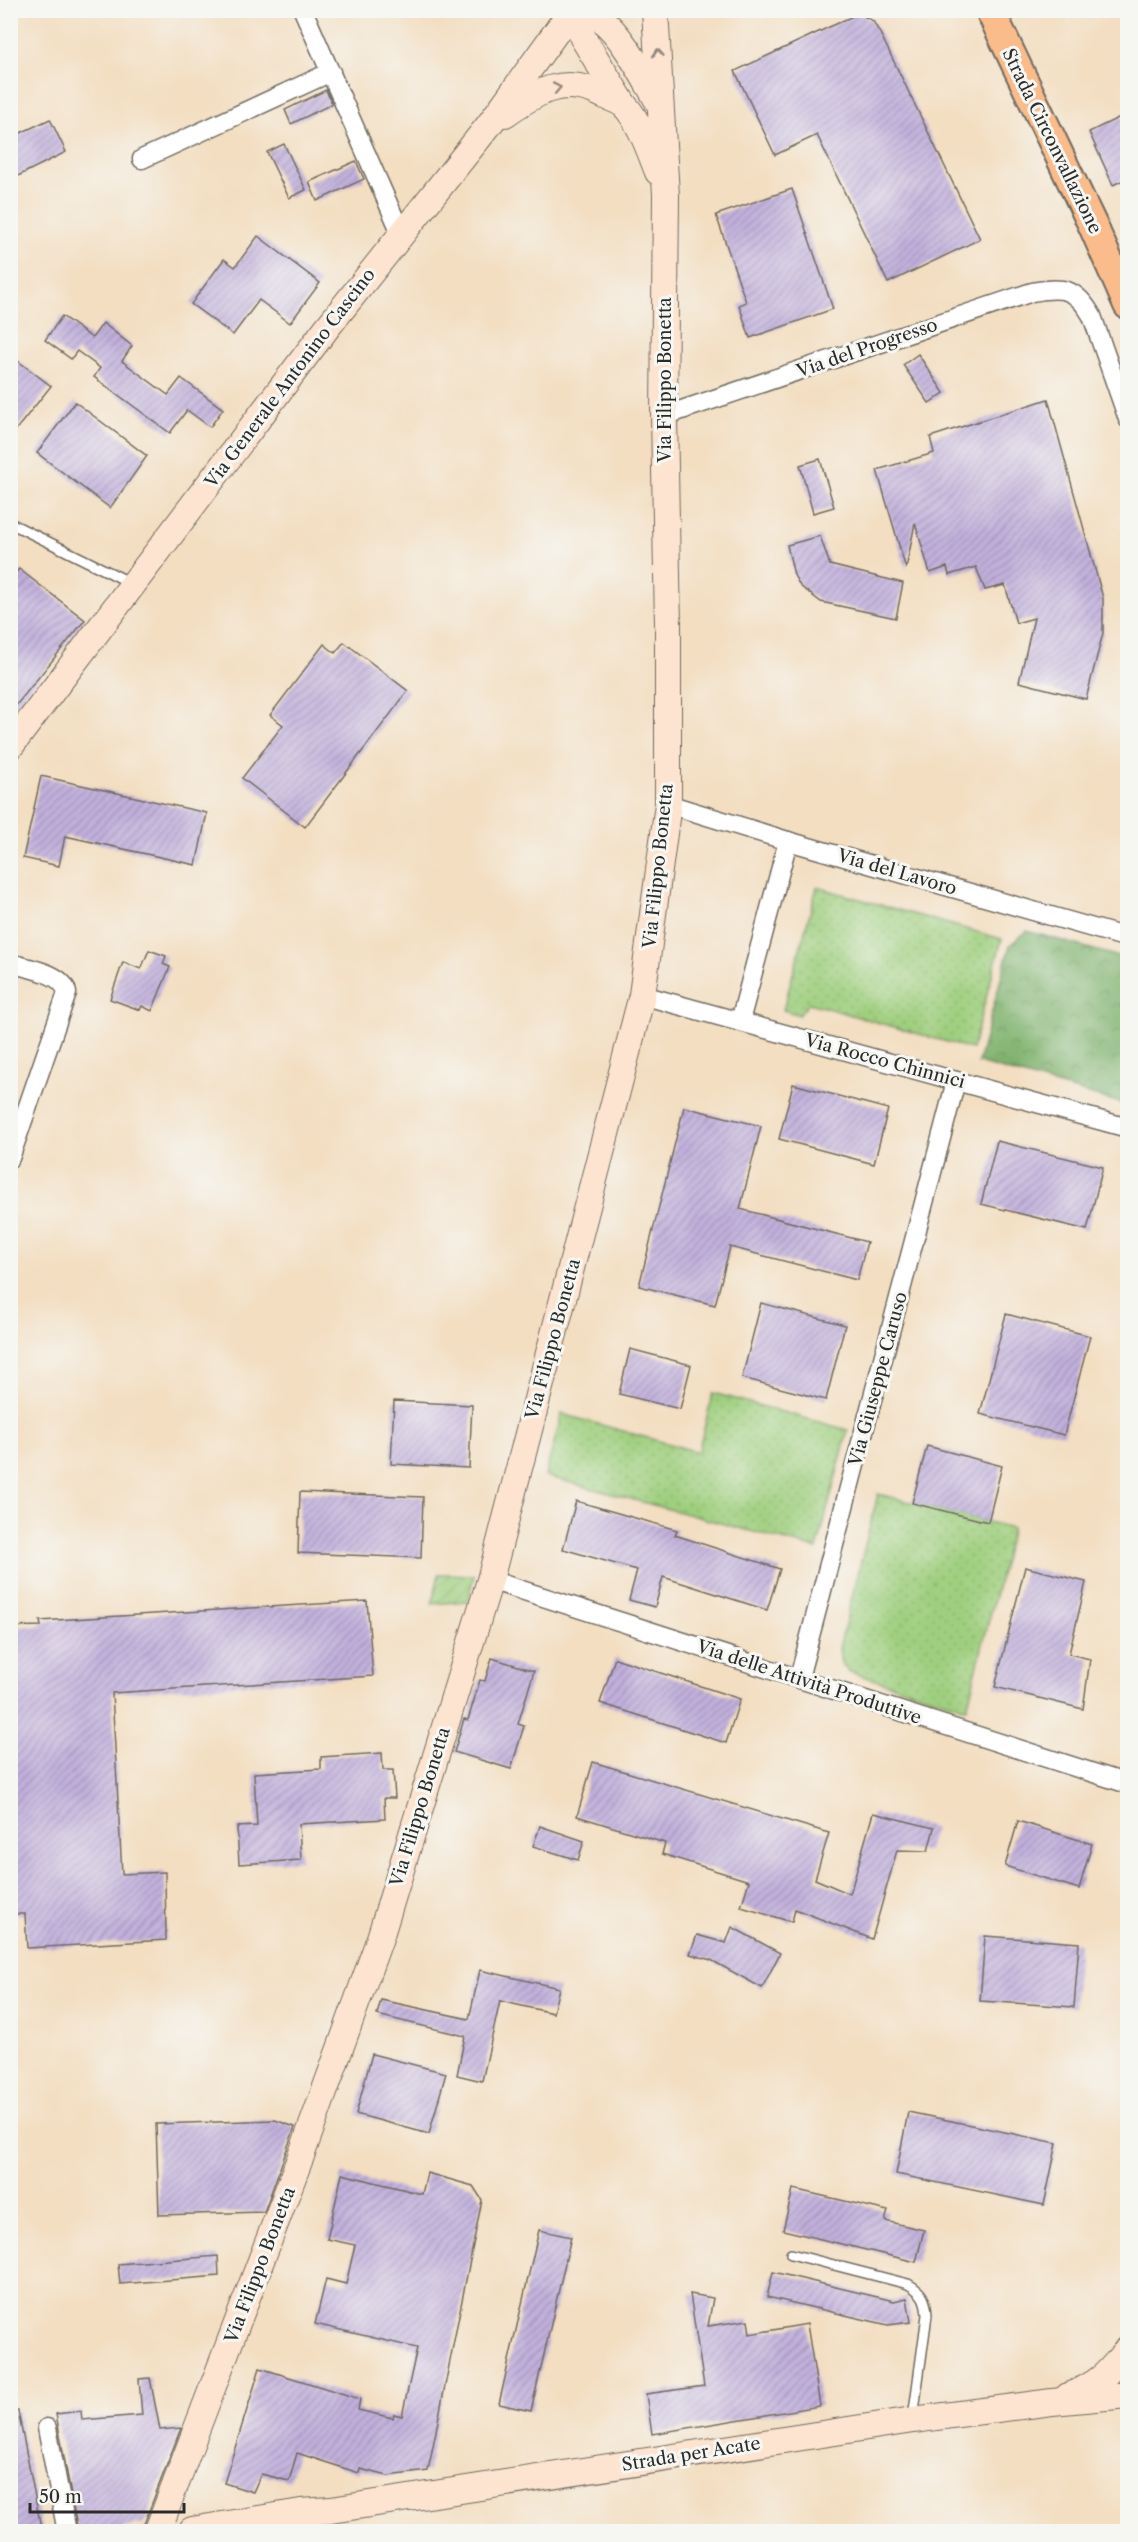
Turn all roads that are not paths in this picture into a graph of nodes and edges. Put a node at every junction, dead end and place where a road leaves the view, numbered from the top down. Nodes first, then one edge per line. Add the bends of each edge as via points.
1 (303, 10) edge
2 (655, 10) edge
3 (990, 10) edge
4 (572, 11) edge
5 (331, 72) junction
6 (624, 105) junction
7 (662, 109) junction
8 (489, 125) junction
9 (142, 159) dead end
10 (666, 195) junction
11 (401, 233) junction
12 (1125, 290) edge
13 (664, 416) junction
14 (1128, 419) edge
15 (10, 523) edge
16 (135, 585) junction
17 (10, 747) edge
18 (668, 804) junction
19 (788, 841) junction
20 (1128, 938) edge
21 (10, 963) edge
22 (642, 995) junction
23 (740, 1021) junction
24 (956, 1081) junction
25 (1128, 1128) edge
26 (10, 1158) edge
27 (490, 1580) junction
28 (799, 1678) junction
29 (1128, 1784) edge
30 (791, 2254) dead end
31 (1128, 2348) edge
32 (1092, 2387) junction
33 (1125, 2392) edge
34 (1052, 2402) junction
35 (913, 2420) junction
36 (48, 2428) dead end
37 (194, 2439) junction
38 (331, 2510) junction
39 (270, 2525) edge
40 (191, 2529) edge
41 (158, 2531) edge
42 (67, 2532) edge
43 (294, 2532) edge

1 - 5 street
7 -> 2 street, Via Filippo Bonetta
3 - 12 main road, Strada Circonvallazione
4 - 6 street via 583,38
4 - 7 street via 597,17 615,35 632,56
4 - 8 street, Via Generale Antonino Cascino
5 - 9 street
5 - 11 street
8 -> 6 street via 534,94 562,85 590,88
6 - 10 street via 644,136
7 - 10 street, Via Filippo Bonetta
8 - 11 street, Via Generale Antonino Cascino
10 - 13 street, Via Filippo Bonetta
11 - 16 street, Via Generale Antonino Cascino
13 - 14 street, Via del Progresso via 1049,289 1072,292 1092,316
13 - 18 street, Via Filippo Bonetta
15 - 16 lane
16 - 17 street, Via Generale Antonino Cascino
18 - 19 street, Via del Lavoro
18 - 22 street, Via Filippo Bonetta
19 - 20 street, Via del Lavoro
19 - 23 street
21 - 26 street via 58,978 67,993
22 - 23 street, Via Rocco Chinnici
22 - 27 street, Via Filippo Bonetta
23 - 24 street, Via Rocco Chinnici
24 - 25 street, Via Rocco Chinnici
24 - 28 street, Via Giuseppe Caruso
27 - 28 street, Via delle Attività Produttive
27 - 37 street, Via Filippo Bonetta via 380,1938
28 - 29 street, Via delle Attività Produttive
30 - 35 lane via 908,2284 926,2300
31 - 32 street
32 - 33 street
32 - 34 street
33 - 34 street
34 - 35 street, Strada per Acate
35 - 38 street, Strada per Acate
36 - 42 street
37 - 40 street via 179,2509
37 - 41 street
38 - 39 street, Strada per Acate via 301,2511
38 - 43 street
39 - 40 street, Strada per Acate
40 - 41 street, Strada per Acate via 172,2522

